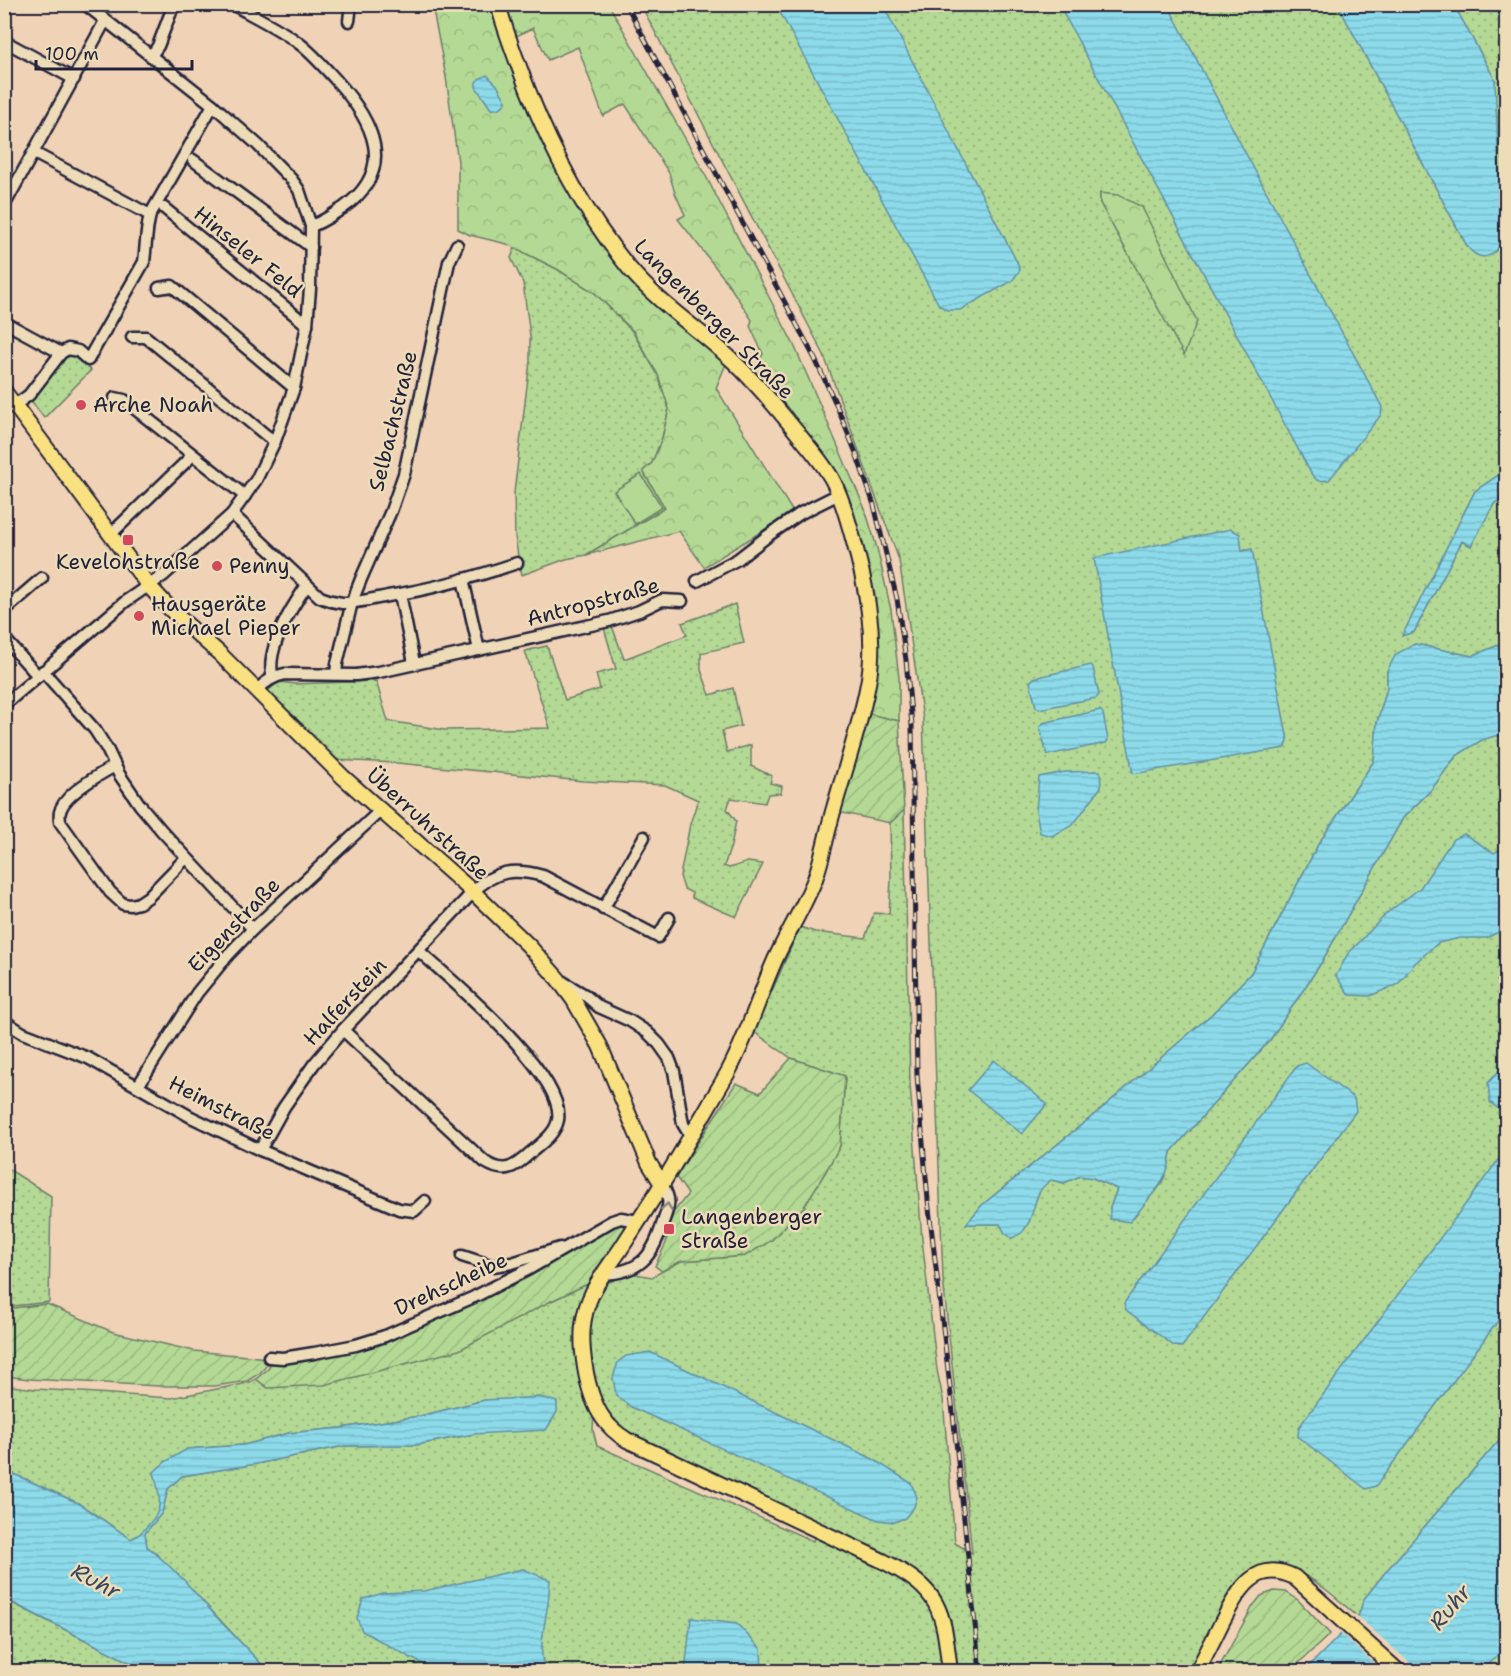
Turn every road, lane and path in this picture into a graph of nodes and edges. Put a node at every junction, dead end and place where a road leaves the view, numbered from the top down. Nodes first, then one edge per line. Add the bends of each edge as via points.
1 (85, 4) edge
2 (174, 4) edge
3 (232, 4) edge
4 (351, 4) edge
5 (498, 4) edge
6 (105, 21) junction
7 (350, 21) dead end
8 (4, 41) edge
9 (151, 56) junction
10 (74, 79) junction
11 (213, 105) junction
12 (34, 153) junction
13 (193, 160) dead end
14 (4, 206) edge
15 (164, 208) dead end
16 (150, 215) junction
17 (4, 220) edge
18 (311, 226) junction
19 (4, 227) edge
20 (457, 245) dead end
21 (311, 247) junction
22 (159, 288) dead end
23 (4, 322) edge
24 (306, 325) junction
25 (132, 337) dead end
26 (61, 353) junction
27 (294, 388) junction
28 (4, 391) edge
29 (115, 398) dead end
30 (15, 405) junction
31 (275, 441) junction
32 (193, 455) junction
33 (839, 494) junction
34 (245, 496) junction
35 (232, 514) junction
36 (111, 534) junction
37 (517, 562) dead end
38 (42, 578) dead end
39 (463, 579) junction
40 (697, 581) dead end
41 (148, 585) junction
42 (310, 588) junction
43 (400, 594) junction
44 (682, 601) dead end
45 (352, 602) junction
46 (4, 611) edge
47 (4, 638) edge
48 (478, 650) junction
49 (414, 663) junction
50 (40, 673) junction
51 (336, 674) junction
52 (273, 678) junction
53 (257, 690) junction
54 (4, 705) edge
55 (115, 766) junction
56 (381, 810) junction
57 (644, 837) dead end
58 (186, 858) junction
59 (473, 892) junction
60 (603, 909) junction
61 (669, 918) dead end
62 (253, 929) junction
63 (419, 951) junction
64 (558, 979) junction
65 (4, 1021) edge
66 (343, 1030) junction
67 (138, 1086) junction
68 (691, 1137) junction
69 (260, 1150) junction
70 (662, 1184) junction
71 (425, 1202) dead end
72 (638, 1221) junction
73 (569, 1246) junction
74 (462, 1256) dead end
75 (603, 1274) junction
76 (269, 1357) dead end
77 (950, 1671) edge
78 (1197, 1671) edge
79 (1399, 1671) edge

1 - 6 street, Hinseler Feld
2 - 9 street
3 - 18 street via 300,44 318,60 354,103 374,141 375,162 368,184 349,203
4 - 7 street
5 - 33 main road, Langenberger Straße via 508,39 556,156 596,223 644,285 759,388 826,469
6 - 9 street, Hinseler Feld
6 - 10 street
8 - 10 street
9 - 11 street, Hinseler Feld
10 - 12 street
11 - 16 street
11 - 18 street, Hinseler Feld via 292,180
12 - 14 street
12 - 16 street
13 - 21 street, Hinseler Feld
15 - 24 street, Hinseler Feld
16 - 26 street via 144,262 88,360 78,351 68,349
17 - 19 street
18 - 21 street, Hinseler Feld
20 - 45 street, Selbachstraße via 449,262 404,474
21 - 24 street, Hinseler Feld
22 - 27 street via 172,286
23 - 26 street
24 - 27 street, Hinseler Feld
25 - 31 street via 146,337
26 - 30 street via 29,395
27 - 31 street, Hinseler Feld
28 - 30 main road, Überruhrstraße
29 - 32 street via 124,400
30 - 36 main road, Überruhrstraße
31 - 34 street, Hinseler Feld
32 - 34 street
32 - 36 street
33 - 40 street via 801,513 738,559
33 - 68 main road, Langenberger Straße via 867,601 871,642 868,688 816,875 773,963 741,1047
34 - 35 street, Hinseler Feld
35 - 41 street, Hinseler Feld
35 - 42 street
36 - 41 main road, Überruhrstraße
37 - 39 street
38 - 46 street
39 - 43 street
39 - 48 street
41 - 50 street
41 - 53 main road, Überruhrstraße
42 - 45 street via 327,600
42 - 52 street via 285,620 272,660
43 - 45 street
43 - 49 street
44 - 48 street, Antropstraße via 662,600 609,621
45 - 51 street, Selbachstraße
47 - 50 street
48 - 49 street, Antropstraße
49 - 51 street, Antropstraße via 373,673
50 - 54 street
50 - 55 street via 95,730
51 - 52 street, Antropstraße via 285,674
52 - 53 street, Antropstraße
53 - 56 main road, Überruhrstraße
55 - 58 street via 140,804
55 - 58 street via 70,797 59,813 60,822 110,892 123,904 139,903
56 - 59 main road, Überruhrstraße
56 - 62 street, Eigenstraße
57 - 60 street
58 - 62 street
59 - 60 street, Halferstein via 496,875 529,872
59 - 63 street, Halferstein
59 - 64 main road, Überruhrstraße
60 - 61 street, Halferstein via 658,937
62 - 67 street, Eigenstraße via 197,993
63 - 66 street, Halferstein
63 - 66 street via 511,1037 546,1081 558,1108 558,1120 547,1138 512,1167 493,1167
64 - 68 street via 599,1007 647,1032 669,1058 683,1124
64 - 70 main road, Überruhrstraße via 600,1046 649,1163
65 - 67 street, Heimstraße via 88,1058
66 - 69 street, Halferstein via 298,1084
67 - 69 street, Heimstraße
68 - 70 main road, Langenberger Straße
69 - 71 street, Heimstraße via 399,1209 414,1211
70 - 72 main road, Langenberger Straße
75 -> 70 street via 620,1273 649,1256 668,1204
72 - 73 street, Drehscheibe via 612,1221
72 - 75 main road, Langenberger Straße
73 - 74 street via 493,1266
73 - 76 street, Drehscheibe via 474,1297 385,1336 283,1359
75 - 77 main road, Langenberger Straße via 585,1312 583,1343 595,1403 609,1426 638,1445 906,1574 928,1593 941,1613
78 - 79 main road via 1236,1595 1248,1581 1266,1573 1294,1577

